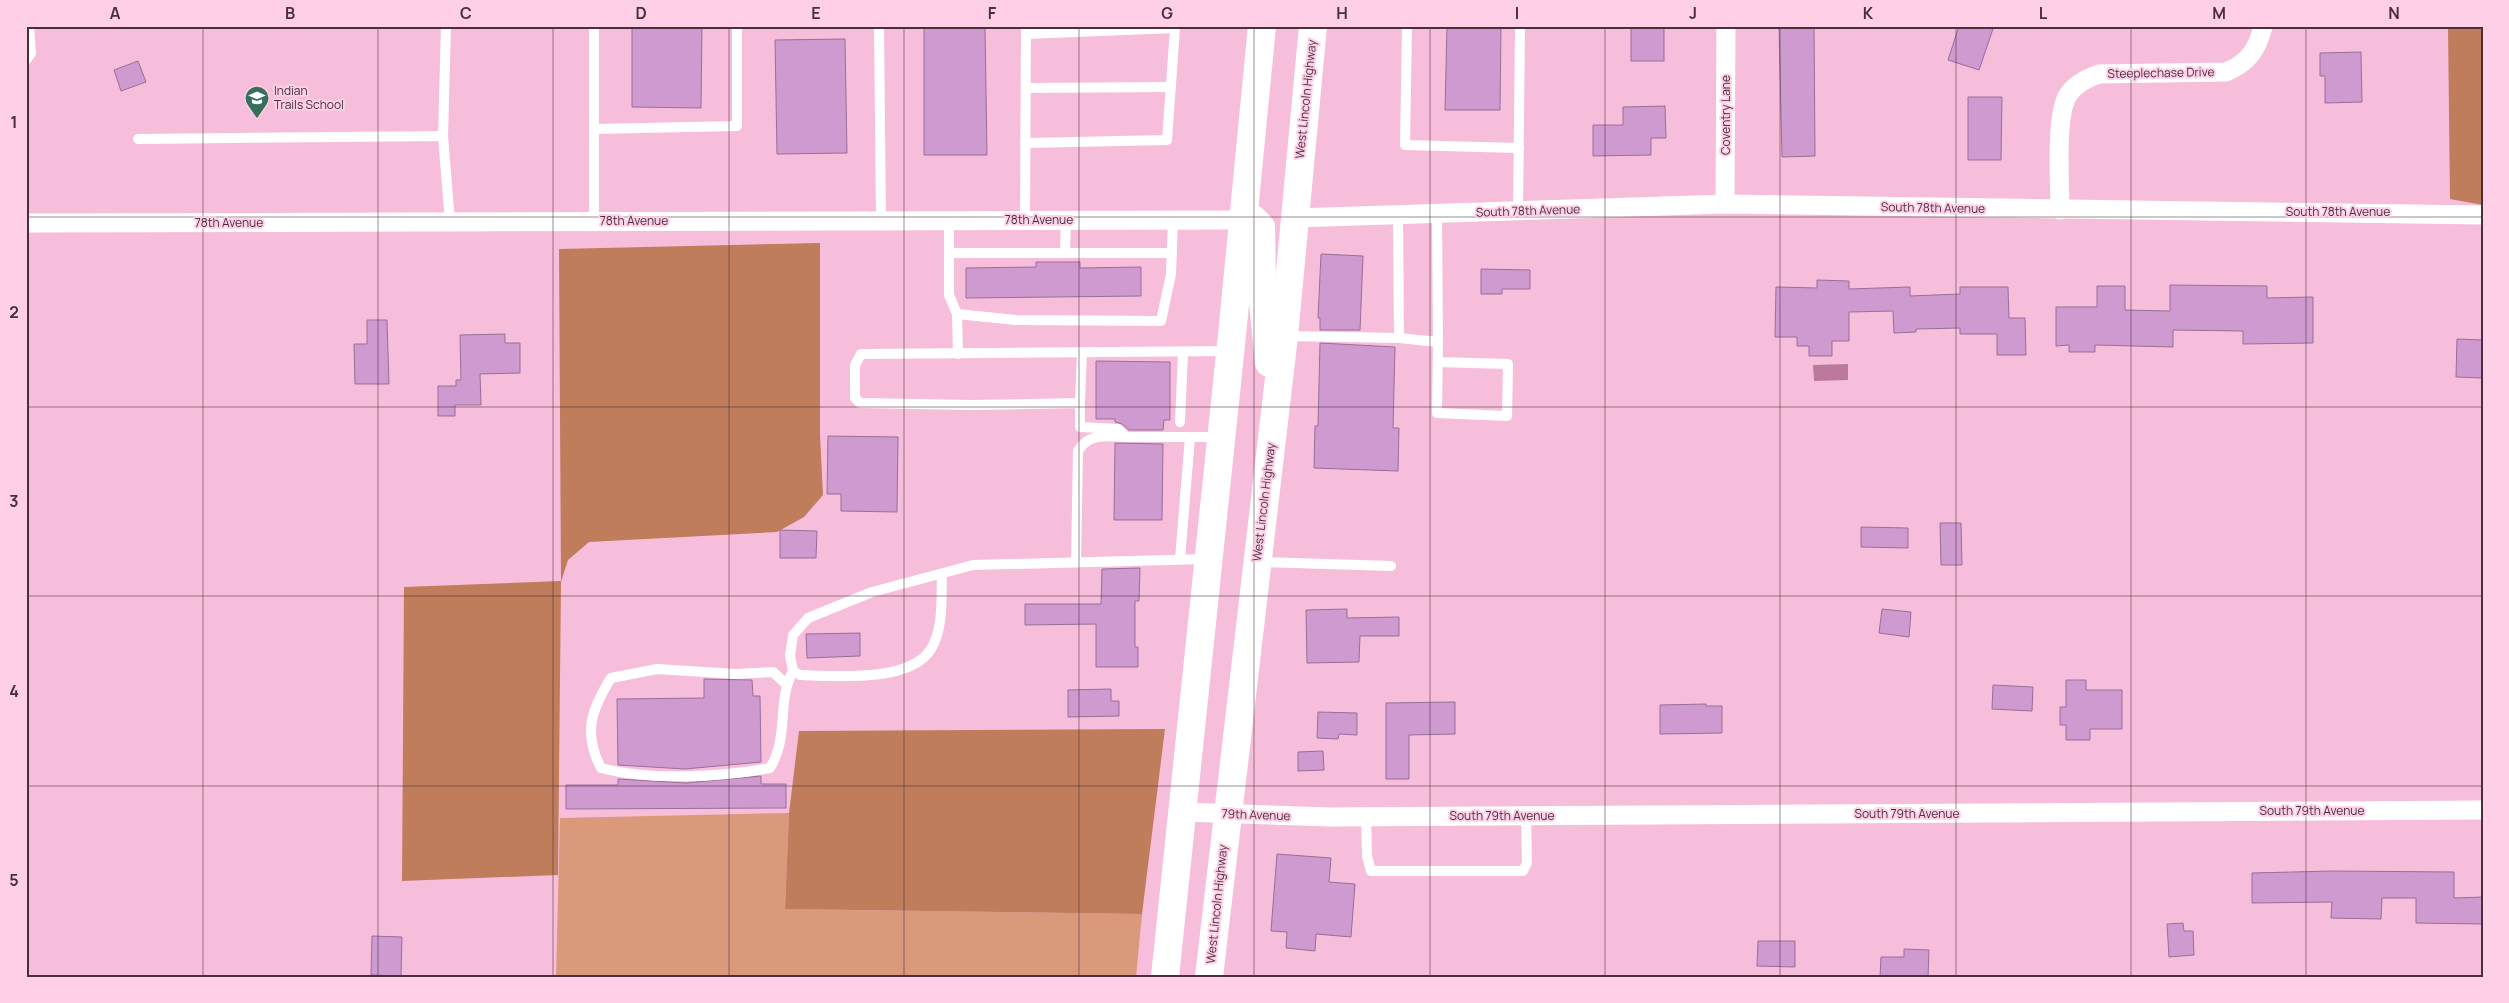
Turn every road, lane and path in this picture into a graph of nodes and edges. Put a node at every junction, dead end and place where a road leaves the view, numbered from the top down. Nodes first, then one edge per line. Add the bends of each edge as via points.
1 (28, 26) edge
2 (446, 26) edge
3 (594, 26) edge
4 (738, 26) edge
5 (879, 26) edge
6 (1262, 26) edge
7 (1313, 26) edge
8 (1407, 26) edge
9 (1520, 26) edge
10 (1726, 26) edge
11 (2263, 26) edge
12 (1026, 30) edge
13 (26, 60) edge
14 (1171, 87) junction
15 (1026, 88) junction
16 (594, 129) junction
17 (443, 136) junction
18 (138, 139) dead end
19 (1025, 143) junction
20 (1519, 148) junction
21 (1725, 204) junction
22 (2060, 210) junction
23 (1518, 211) junction
24 (1437, 214) junction
25 (1391, 215) junction
26 (2483, 215) edge
27 (1294, 218) junction
28 (1025, 220) junction
29 (1066, 220) junction
30 (1173, 220) junction
31 (1242, 220) junction
32 (881, 221) junction
33 (949, 221) junction
34 (450, 222) junction
35 (594, 222) junction
36 (26, 224) edge
37 (949, 253) junction
38 (1065, 253) junction
39 (1172, 253) junction
40 (957, 314) junction
41 (1284, 336) junction
42 (1399, 338) junction
43 (1438, 342) junction
44 (1231, 351) junction
45 (1082, 352) junction
46 (1183, 352) junction
47 (958, 354) junction
48 (1438, 362) junction
49 (1080, 403) junction
50 (1275, 412) junction
51 (1180, 422) dead end
52 (1126, 437) junction
53 (1190, 437) junction
54 (1222, 437) junction
55 (1180, 559) junction
56 (1208, 559) junction
57 (1076, 562) junction
58 (1257, 562) junction
59 (1391, 566) dead end
60 (942, 574) junction
61 (793, 671) junction
62 (786, 684) junction
63 (2483, 810) edge
64 (1181, 812) junction
65 (1228, 814) junction
66 (1526, 816) junction
67 (1330, 817) joint
68 (1366, 817) junction
69 (1165, 977) edge
70 (1209, 977) edge

1 - 13 lane via 31,53
2 - 17 lane
3 - 16 lane
4 - 16 lane via 737,126
5 - 32 lane
6 - 31 main road
7 - 27 main road, West Lincoln Highway
8 - 20 lane via 1405,145
9 - 20 lane
10 - 21 street, Coventry Lane
11 - 22 street, Steeplechase Drive via 2261,38 2249,59 2226,72 2099,74 2080,82 2068,95 2061,116
12 - 14 lane via 1175,28
12 - 15 lane
14 - 15 lane
14 - 19 lane via 1167,140
15 - 19 lane
16 - 35 lane
17 - 18 lane
17 - 34 lane
19 - 28 lane
20 - 23 lane
21 - 22 street, South 78th Avenue
21 - 23 street, South 78th Avenue
22 - 26 street, South 78th Avenue
23 - 24 street, South 78th Avenue
24 - 25 street, South 78th Avenue
24 - 43 lane
25 - 27 street
25 - 42 lane
27 - 41 main road, West Lincoln Highway
28 - 29 street, 78th Avenue
28 - 33 street, 78th Avenue
29 - 30 street, 78th Avenue
29 - 38 lane
30 - 31 street, 78th Avenue
30 - 39 lane
31 - 44 main road
31 - 50 main road via 1253,219 1261,227 1262,292
32 - 33 street, 78th Avenue
32 - 35 street, 78th Avenue
33 - 37 lane
34 - 35 street, 78th Avenue
34 - 36 street, 78th Avenue
37 - 38 lane
37 - 40 lane via 949,295
38 - 39 lane
39 - 40 lane via 1161,321 1016,320
40 - 47 lane
41 - 42 lane
41 - 50 main road, West Lincoln Highway
42 - 43 lane
43 - 48 lane
44 - 46 lane
44 - 54 main road
45 - 46 lane
45 - 47 lane
45 - 49 lane
46 - 51 lane
47 - 49 lane via 861,354 855,365 855,398 860,404
48 - 48 lane via 1437,413 1507,416 1508,364
49 - 52 lane via 1080,427 1118,429
50 - 58 main road, West Lincoln Highway
52 - 53 lane
52 - 57 lane via 1091,438 1083,442 1078,451
53 - 54 lane
53 - 55 lane
54 - 56 main road
55 - 56 lane
55 - 57 lane
56 - 64 main road
57 - 60 lane via 973,565
58 - 59 lane
58 - 65 main road, West Lincoln Highway
60 - 61 lane via 872,592 808,618 793,635 790,656
60 - 61 lane via 939,627 931,649 921,661 887,674 800,675
61 - 62 lane
62 - 62 lane via 783,735 778,755 770,768 739,774 623,774 601,768 593,752 591,729 596,702 611,678 658,669 736,674 773,672
63 - 66 street, South 79th Avenue
64 - 65 street, 79th Avenue
64 - 69 main road
65 - 67 street, 79th Avenue
65 - 70 main road, West Lincoln Highway
66 - 68 street, South 79th Avenue
66 - 68 lane via 1527,863 1523,871 1413,872 1370,871 1366,856
67 - 68 street, South 79th Avenue

